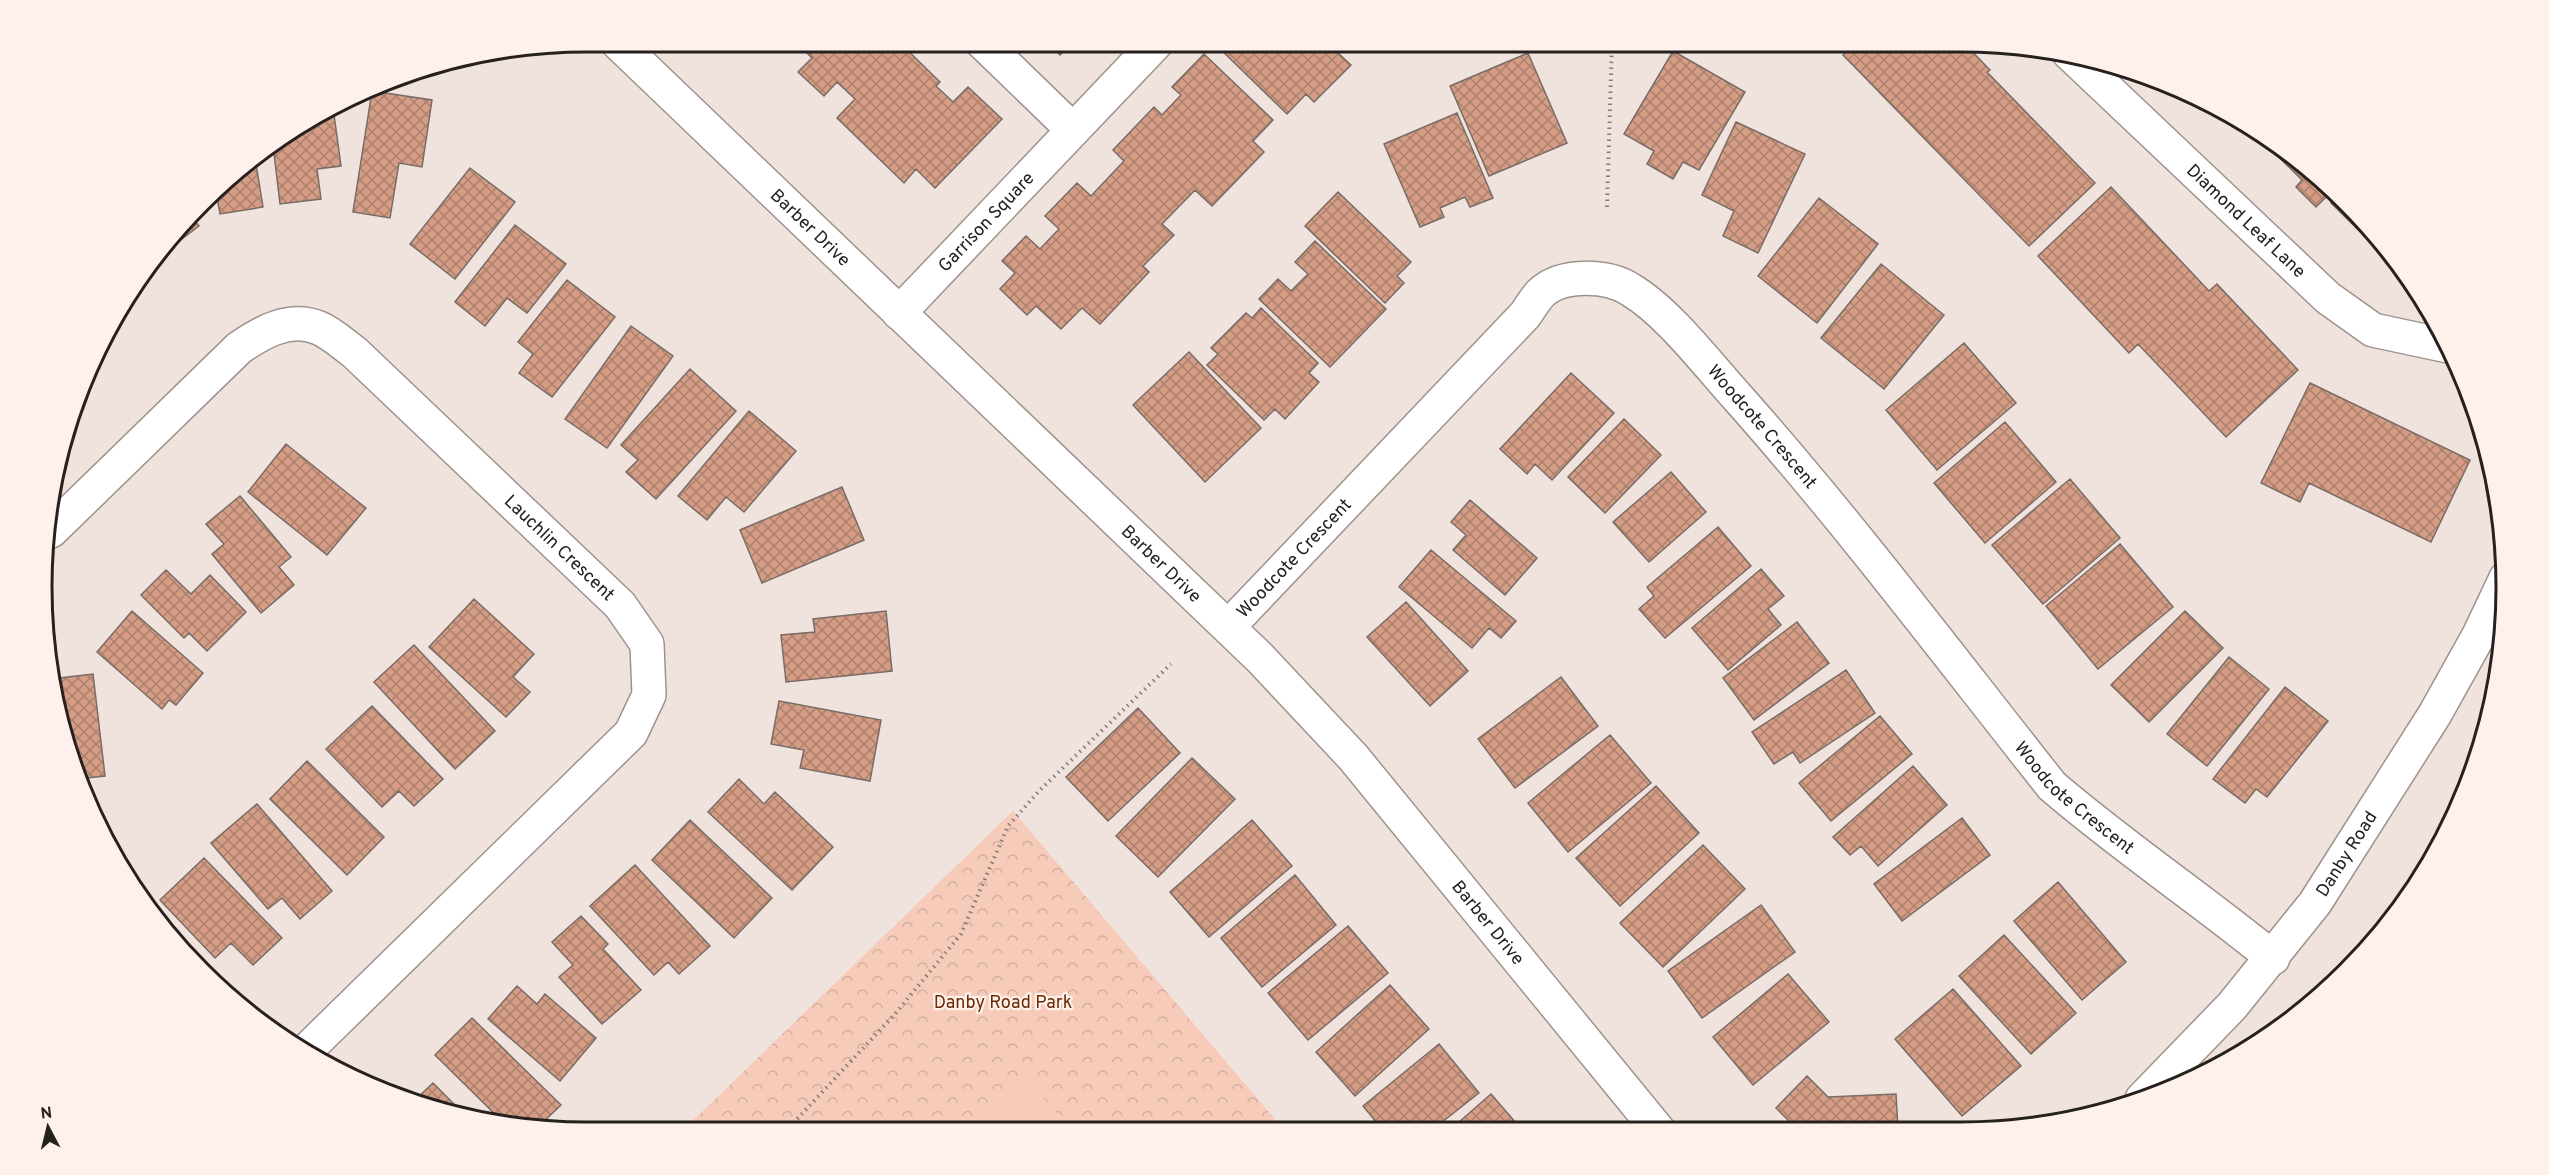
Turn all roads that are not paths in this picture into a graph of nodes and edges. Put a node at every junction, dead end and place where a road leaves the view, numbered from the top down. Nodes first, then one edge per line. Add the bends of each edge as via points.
1 (627, 52) edge
2 (992, 52) edge
3 (1147, 52) edge
4 (2084, 67) edge
5 (1073, 130) junction
6 (899, 313) junction
7 (2437, 344) edge
8 (56, 526) edge
9 (2496, 600) edge
10 (1229, 626) junction
11 (2273, 958) junction
12 (311, 1046) edge
13 (2154, 1086) edge
14 (1651, 1122) edge

1 - 6 street, Barber Drive
2 - 5 street
3 - 5 street, Garrison Square
4 - 7 street, Diamond Leaf Lane via 2328,298 2373,330
5 - 6 street, Garrison Square
6 - 10 street, Barber Drive
8 - 12 street, Lauchlin Crescent via 239,348 264,331 291,323 318,328 354,352 603,588 647,644 649,695 630,733
9 - 11 street, Danby Road via 2435,714 2315,903
10 - 11 street, Woodcote Crescent via 1526,315 1541,292 1565,280 1604,279 1630,289 1650,305 1789,455 2052,786
10 - 14 street, Barber Drive via 1353,757
11 - 13 street, Danby Road

